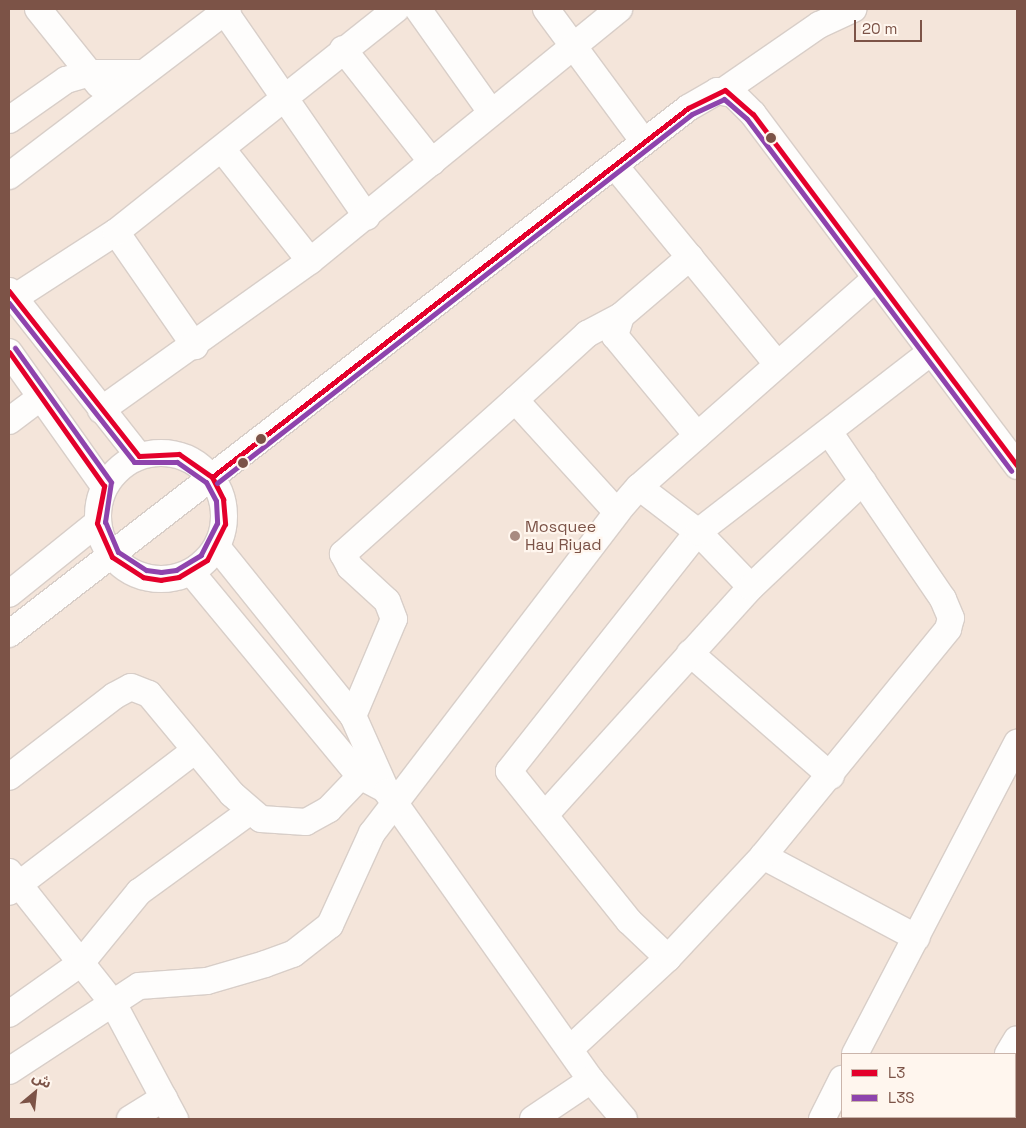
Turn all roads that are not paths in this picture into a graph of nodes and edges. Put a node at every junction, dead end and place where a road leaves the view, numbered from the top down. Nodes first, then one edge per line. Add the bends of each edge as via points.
1 (396, 9) edge
2 (418, 9) edge
3 (546, 9) edge
4 (620, 9) edge
5 (853, 9) edge
6 (226, 10) edge
7 (44, 11) edge
8 (811, 17) edge
9 (572, 44) junction
10 (343, 49) junction
11 (90, 73) junction
12 (139, 73) junction
13 (724, 90) junction
14 (110, 99) junction
15 (281, 100) junction
16 (491, 112) junction
17 (9, 120) edge
18 (644, 142) junction
19 (222, 149) junction
20 (432, 162) junction
21 (615, 166) junction
22 (9, 176) edge
23 (367, 217) junction
24 (116, 232) junction
25 (690, 257) junction
26 (310, 261) junction
27 (874, 280) junction
28 (11, 294) edge
29 (620, 316) junction
30 (195, 346) junction
31 (9, 352) edge
32 (930, 353) junction
33 (776, 363) junction
34 (40, 398) junction
35 (514, 400) junction
36 (101, 410) junction
37 (9, 421) edge
38 (829, 432) junction
39 (697, 435) junction
40 (139, 456) junction
41 (1017, 466) edge
42 (212, 477) junction
43 (863, 480) junction
44 (104, 486) junction
45 (639, 486) junction
46 (617, 512) junction
47 (98, 523) junction
48 (698, 532) junction
49 (217, 547) junction
50 (112, 557) junction
51 (191, 572) junction
52 (751, 587) junction
53 (9, 594) edge
54 (9, 634) edge
55 (690, 653) junction
56 (353, 716) junction
57 (1017, 742) edge
58 (194, 751) junction
59 (368, 769) junction
60 (831, 776) junction
61 (9, 777) edge
62 (391, 797) junction
63 (249, 812) junction
64 (545, 815) junction
65 (763, 856) junction
66 (12, 883) edge
67 (917, 938) junction
68 (668, 958) junction
69 (81, 963) junction
70 (113, 1003) junction
71 (9, 1014) edge
72 (1017, 1039) edge
73 (571, 1048) junction
74 (856, 1053) edge
75 (1009, 1053) edge
76 (9, 1071) edge
77 (591, 1080) junction
78 (841, 1080) edge
79 (170, 1109) edge
80 (130, 1119) edge
81 (533, 1119) edge
82 (624, 1119) edge
83 (822, 1119) edge

1 - 10 street
2 - 16 street
3 - 9 street
4 - 9 street
5 - 8 street
6 - 12 street
6 - 15 street
7 - 11 street
8 - 13 street
9 - 16 street
9 - 18 street
10 - 15 street
10 - 20 street
11 - 12 street
11 - 14 street
11 - 17 street via 38,95
12 - 14 street
13 - 18 street via 710,94
13 - 27 street via 753,114
14 - 22 street
15 - 19 street
15 - 23 street
16 - 20 street
18 - 21 street
19 - 24 street
19 - 26 street
20 - 23 street
21 - 25 street
21 - 42 street
23 - 26 street
24 - 28 street
24 - 30 street
25 - 29 street
25 - 33 street
26 - 30 street
27 - 32 street
27 - 33 street
28 - 36 street
29 - 35 street via 587,334
29 - 39 street via 615,336 621,346
30 - 36 street
31 - 34 street
32 - 38 street
32 - 41 street
33 - 39 street
34 - 37 street
34 - 44 street
35 - 46 street
35 - 56 street via 343,554 350,567 387,600 394,619
36 - 40 street
38 - 43 street
38 - 48 street
39 - 45 street
40 - 42 street via 179,454
40 - 44 street via 113,473
42 - 49 street via 225,512
42 - 50 street
43 - 52 street
43 - 60 street via 943,599 951,618 945,634
44 - 47 street
45 - 46 street
45 - 48 street
46 - 62 street
47 - 50 street
47 - 53 street
48 - 52 street
48 - 64 street via 509,771
49 - 51 street
49 - 56 street
50 - 51 street via 143,577 161,580
50 - 54 street
51 - 59 street
52 - 55 street
55 - 60 street
55 - 64 street
56 - 59 street
57 - 67 street
58 - 61 street via 149,694 132,688 114,696
58 - 63 street
58 - 66 street
59 - 62 street
59 - 63 street via 329,809 306,822 277,822
60 - 65 street
62 - 70 street via 330,924 293,954 207,981 139,986
62 - 73 street
63 - 69 street via 140,892
64 - 68 street via 629,921
65 - 67 street
65 - 68 street
66 - 69 street
67 - 74 street
68 - 73 street
69 - 70 street
69 - 71 street
70 - 76 street
70 - 79 street
72 - 75 street
73 - 77 street
77 - 81 street
77 - 82 street
78 - 83 street
79 - 80 street

